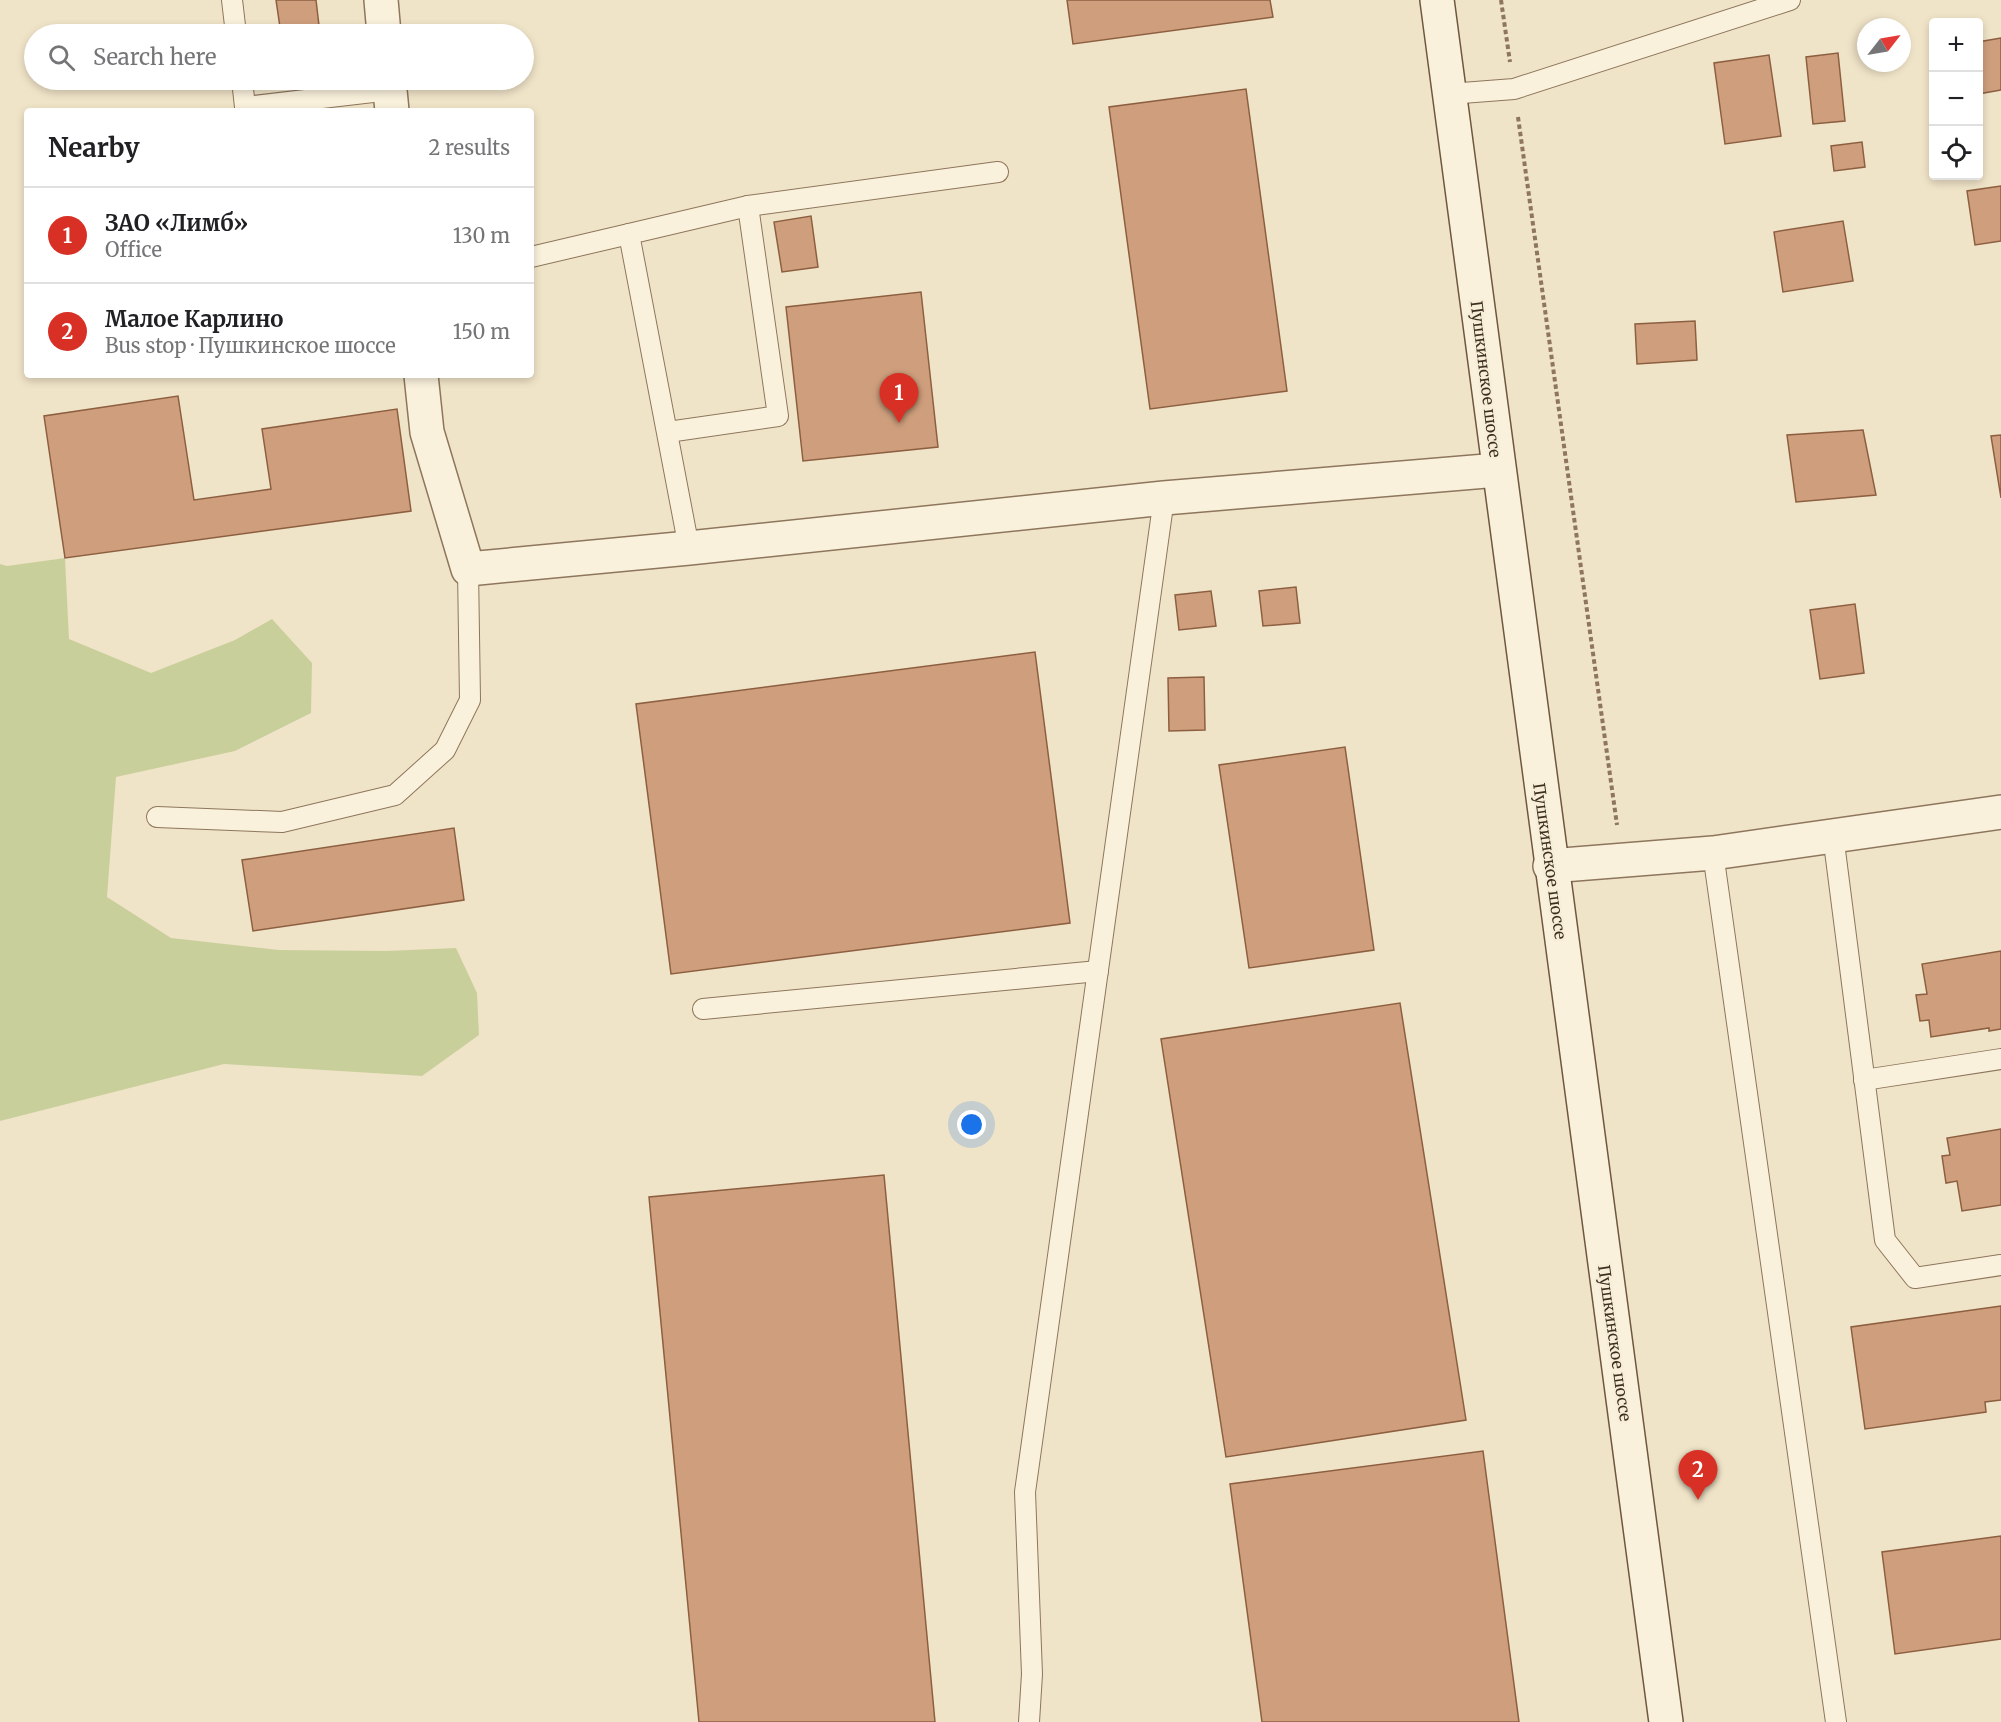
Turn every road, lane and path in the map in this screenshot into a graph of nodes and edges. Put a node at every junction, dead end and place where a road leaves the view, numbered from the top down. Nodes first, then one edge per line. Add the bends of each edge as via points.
1 (232, 0) edge
2 (1437, 0) edge
3 (1501, 0) edge
4 (1790, 0) edge
5 (235, 24) edge
6 (1514, 89) junction
7 (243, 90) edge
8 (390, 94) edge
9 (1449, 94) junction
10 (998, 172) dead end
11 (748, 206) junction
12 (629, 234) junction
13 (534, 255) edge
14 (421, 378) edge
15 (668, 432) junction
16 (1498, 470) junction
17 (1164, 498) junction
18 (689, 548) junction
19 (468, 569) junction
20 (2001, 812) edge
21 (157, 817) dead end
22 (1833, 836) junction
23 (1713, 852) junction
24 (1622, 860) junction
25 (1550, 866) junction
26 (1098, 971) junction
27 (703, 1009) dead end
28 (2001, 1059) edge
29 (1864, 1080) junction
30 (2001, 1265) edge
31 (1029, 1722) edge
32 (1666, 1722) edge
33 (1836, 1722) edge

1 - 5 lane
2 - 9 main road, Пушкинское шоссе
3 - 6 path
4 - 6 lane
6 - 9 lane
6 - 24 path
7 - 8 lane via 245,107
9 - 16 main road, Пушкинское шоссе
10 - 11 lane
11 - 12 lane
11 - 15 lane via 778,416
12 - 13 lane
12 - 15 lane
14 - 19 main road via 427,432
15 - 18 lane
16 - 17 main road
16 - 25 main road, Пушкинское шоссе
17 - 18 main road
17 - 26 lane
18 - 19 main road
19 - 21 lane via 470,700 445,750 395,795 282,822
20 - 22 main road
22 - 23 main road
22 - 29 lane
23 - 24 main road
23 - 33 lane
24 - 25 main road
25 - 32 main road, Пушкинское шоссе
26 - 27 lane
26 - 31 lane via 1025,1492 1032,1674
28 - 29 lane
29 - 30 lane via 1885,1240 1915,1278

